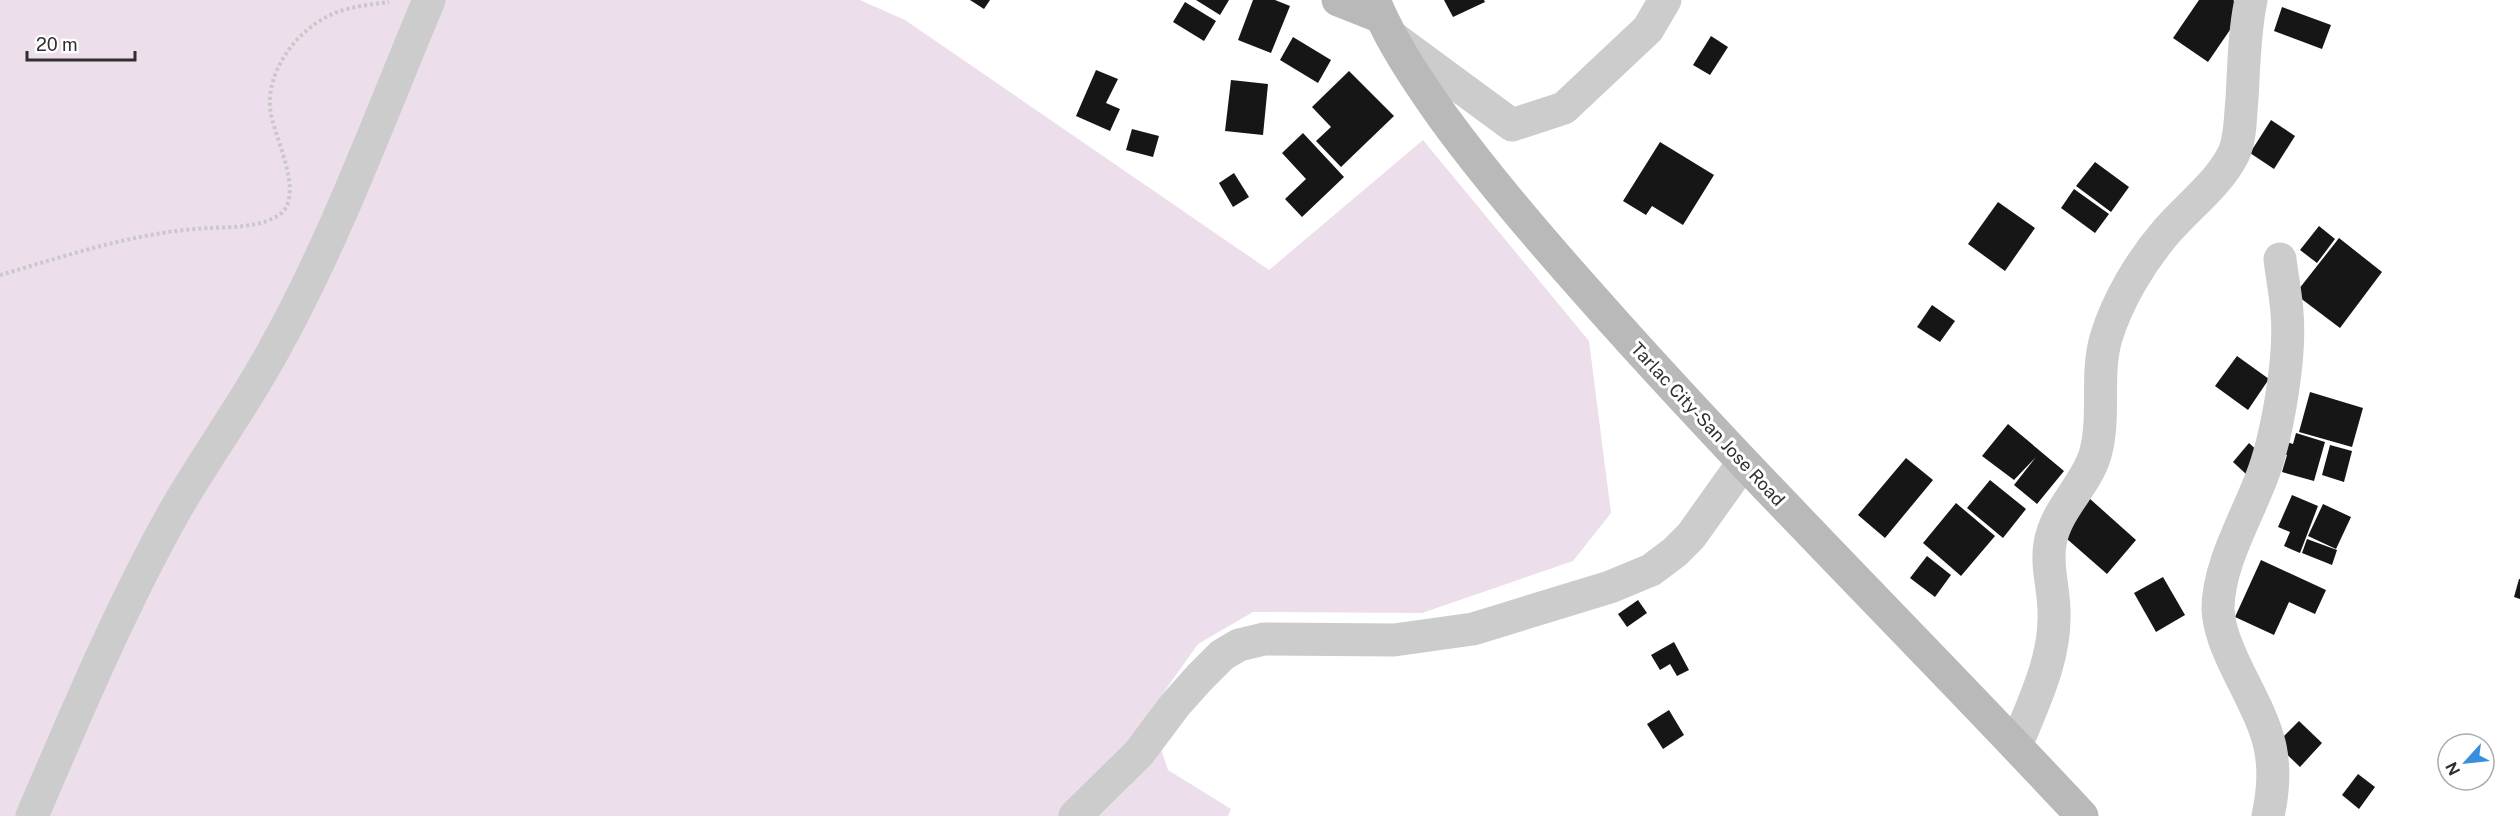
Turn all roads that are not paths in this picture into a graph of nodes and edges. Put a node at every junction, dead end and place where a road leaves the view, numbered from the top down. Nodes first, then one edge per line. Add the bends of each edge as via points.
1 (1338, 0) edge
2 (1665, 0) edge
3 (2251, 0) edge
4 (429, 2) edge
5 (1382, 18) edge
6 (2280, 259) dead end
7 (1743, 463) junction
8 (2016, 746) junction
9 (32, 816) edge
10 (1075, 816) edge
11 (2082, 816) edge
12 (2268, 816) edge

1 - 5 main road
2 - 5 street via 1648,29 1564,108 1512,125
3 - 8 street via 2235,151 2226,167 2152,251 2106,338 2100,370 2098,439 2084,478 2059,516 2050,542 2054,612 2051,651
4 - 9 street via 335,227 271,355 174,513 133,592
5 - 7 main road, Tarlac City-San Jose Road via 1421,86 1507,200
6 - 12 street via 2287,315 2281,391 2265,469 2224,571 2218,610 2230,653 2271,744 2275,780
7 - 8 main road, Tarlac City-San Jose Road
7 - 10 street via 1675,552 1651,570 1610,587 1473,629 1394,640 1264,639 1239,645 1222,655 1200,677 1139,753
8 - 11 main road, Tarlac City-San Jose Road

